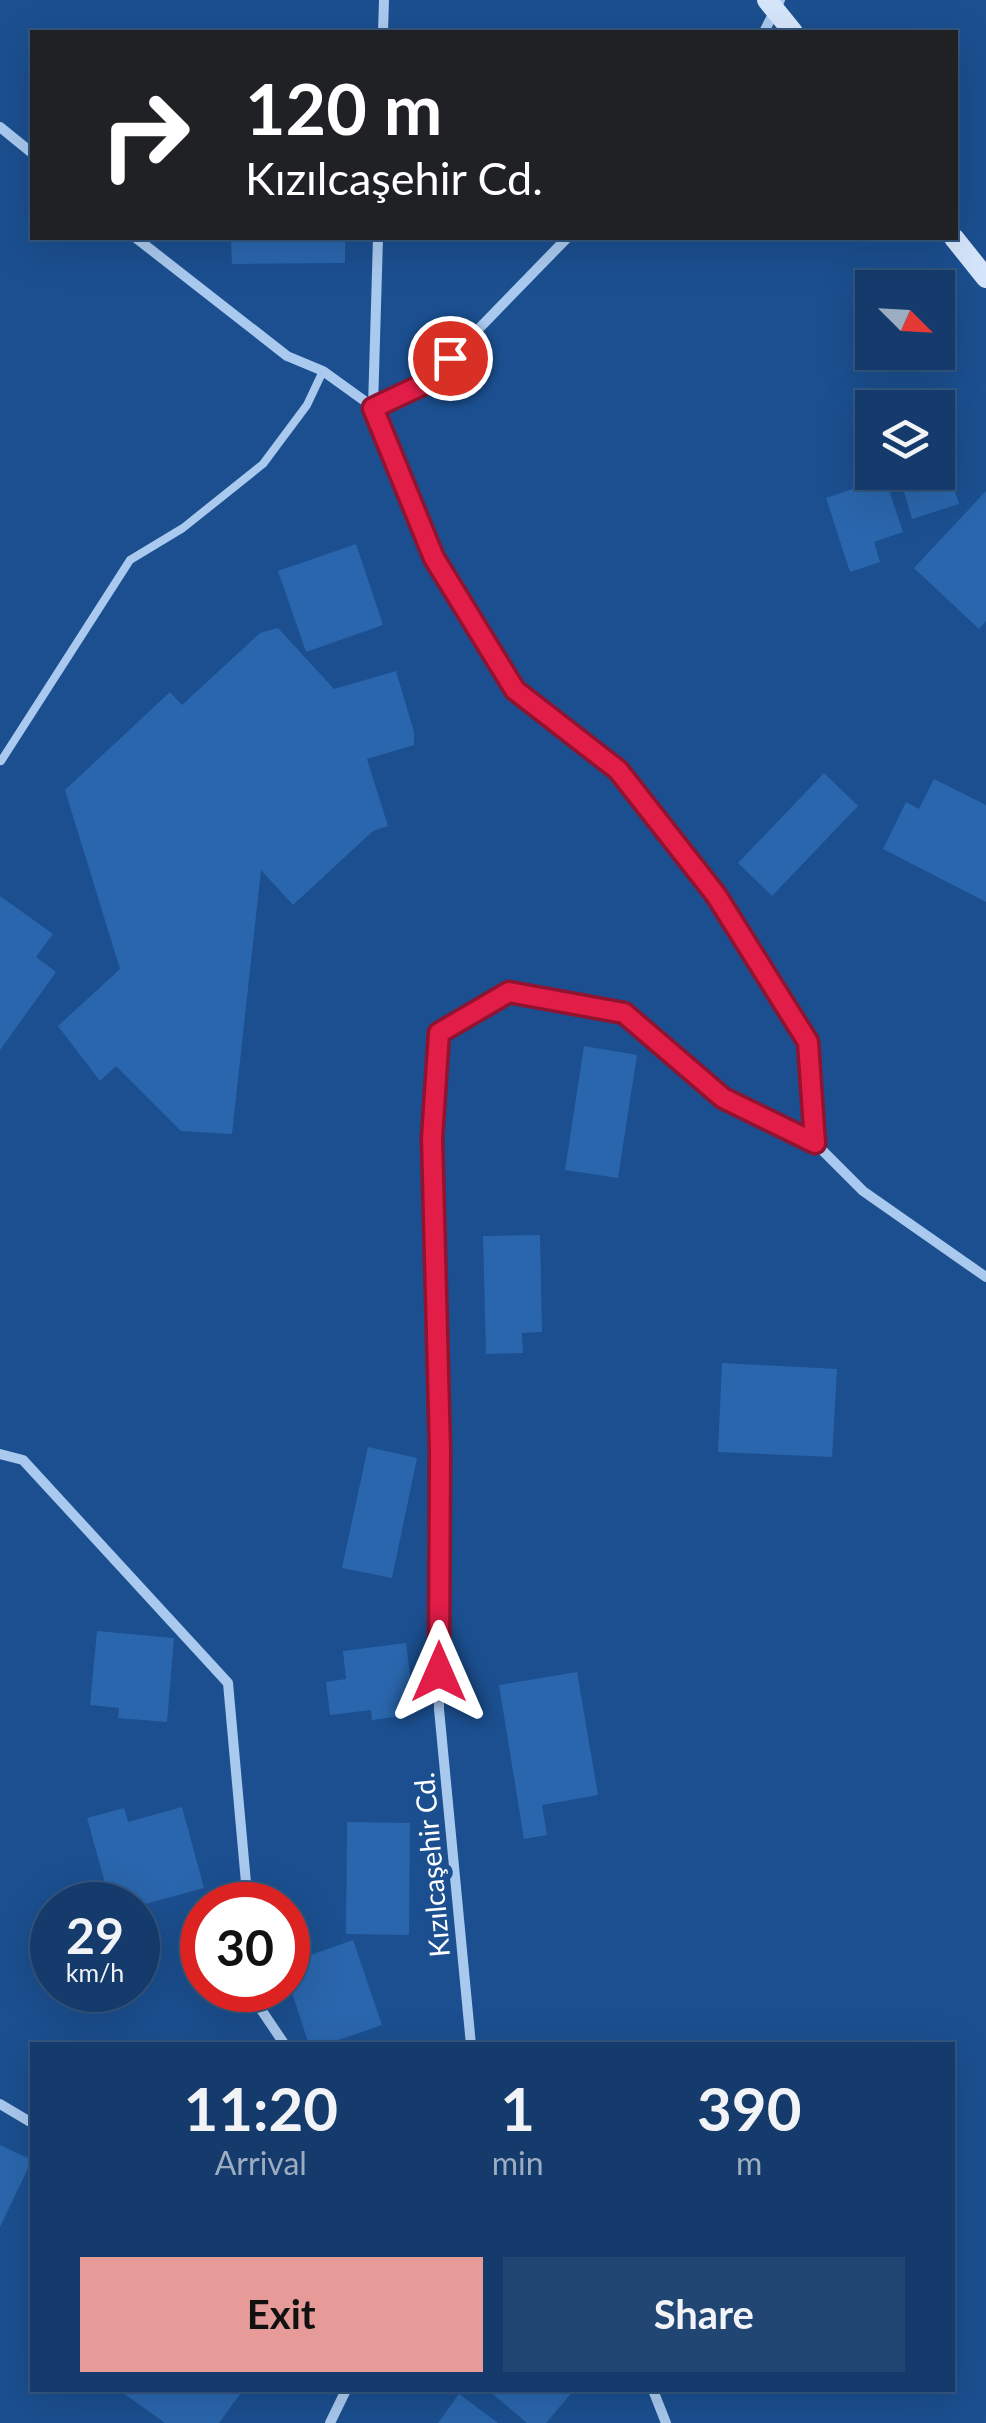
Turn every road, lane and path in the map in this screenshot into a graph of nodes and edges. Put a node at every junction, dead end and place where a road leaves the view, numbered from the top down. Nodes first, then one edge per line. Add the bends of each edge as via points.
1 (384, 0) edge
2 (774, 4) edge
3 (383, 30) edge
4 (765, 30) edge
5 (791, 30) edge
6 (0, 127) edge
7 (30, 152) edge
8 (139, 240) edge
9 (378, 240) edge
10 (566, 240) edge
11 (956, 240) edge
12 (986, 278) edge
13 (323, 372) junction
14 (373, 408) junction
15 (2, 762) edge
16 (815, 1143) junction
17 (986, 1277) edge
18 (0, 1454) edge
19 (246, 1882) edge
20 (263, 2012) edge
21 (283, 2042) edge
22 (471, 2042) edge
23 (0, 2104) edge
24 (30, 2121) edge
25 (345, 2392) edge
26 (653, 2392) edge
27 (330, 2423) edge
28 (666, 2423) edge

1 - 3 street
2 - 4 street
2 - 5 street
6 - 7 street
8 - 13 street via 287,356
9 - 14 street
10 - 14 street via 426,383
11 - 12 street
13 - 14 street
13 - 15 lane via 263,464 183,528 130,560
14 - 16 street via 434,558 515,690 618,770 716,895 808,1042
16 - 17 street via 863,1191
16 - 22 street, Kızılcaşehir Cd. via 723,1098 624,1013 509,992 439,1033 432,1138 439,1708
18 - 19 street via 23,1460 228,1683
20 - 21 street
23 - 24 street
25 - 27 street
26 - 28 street

